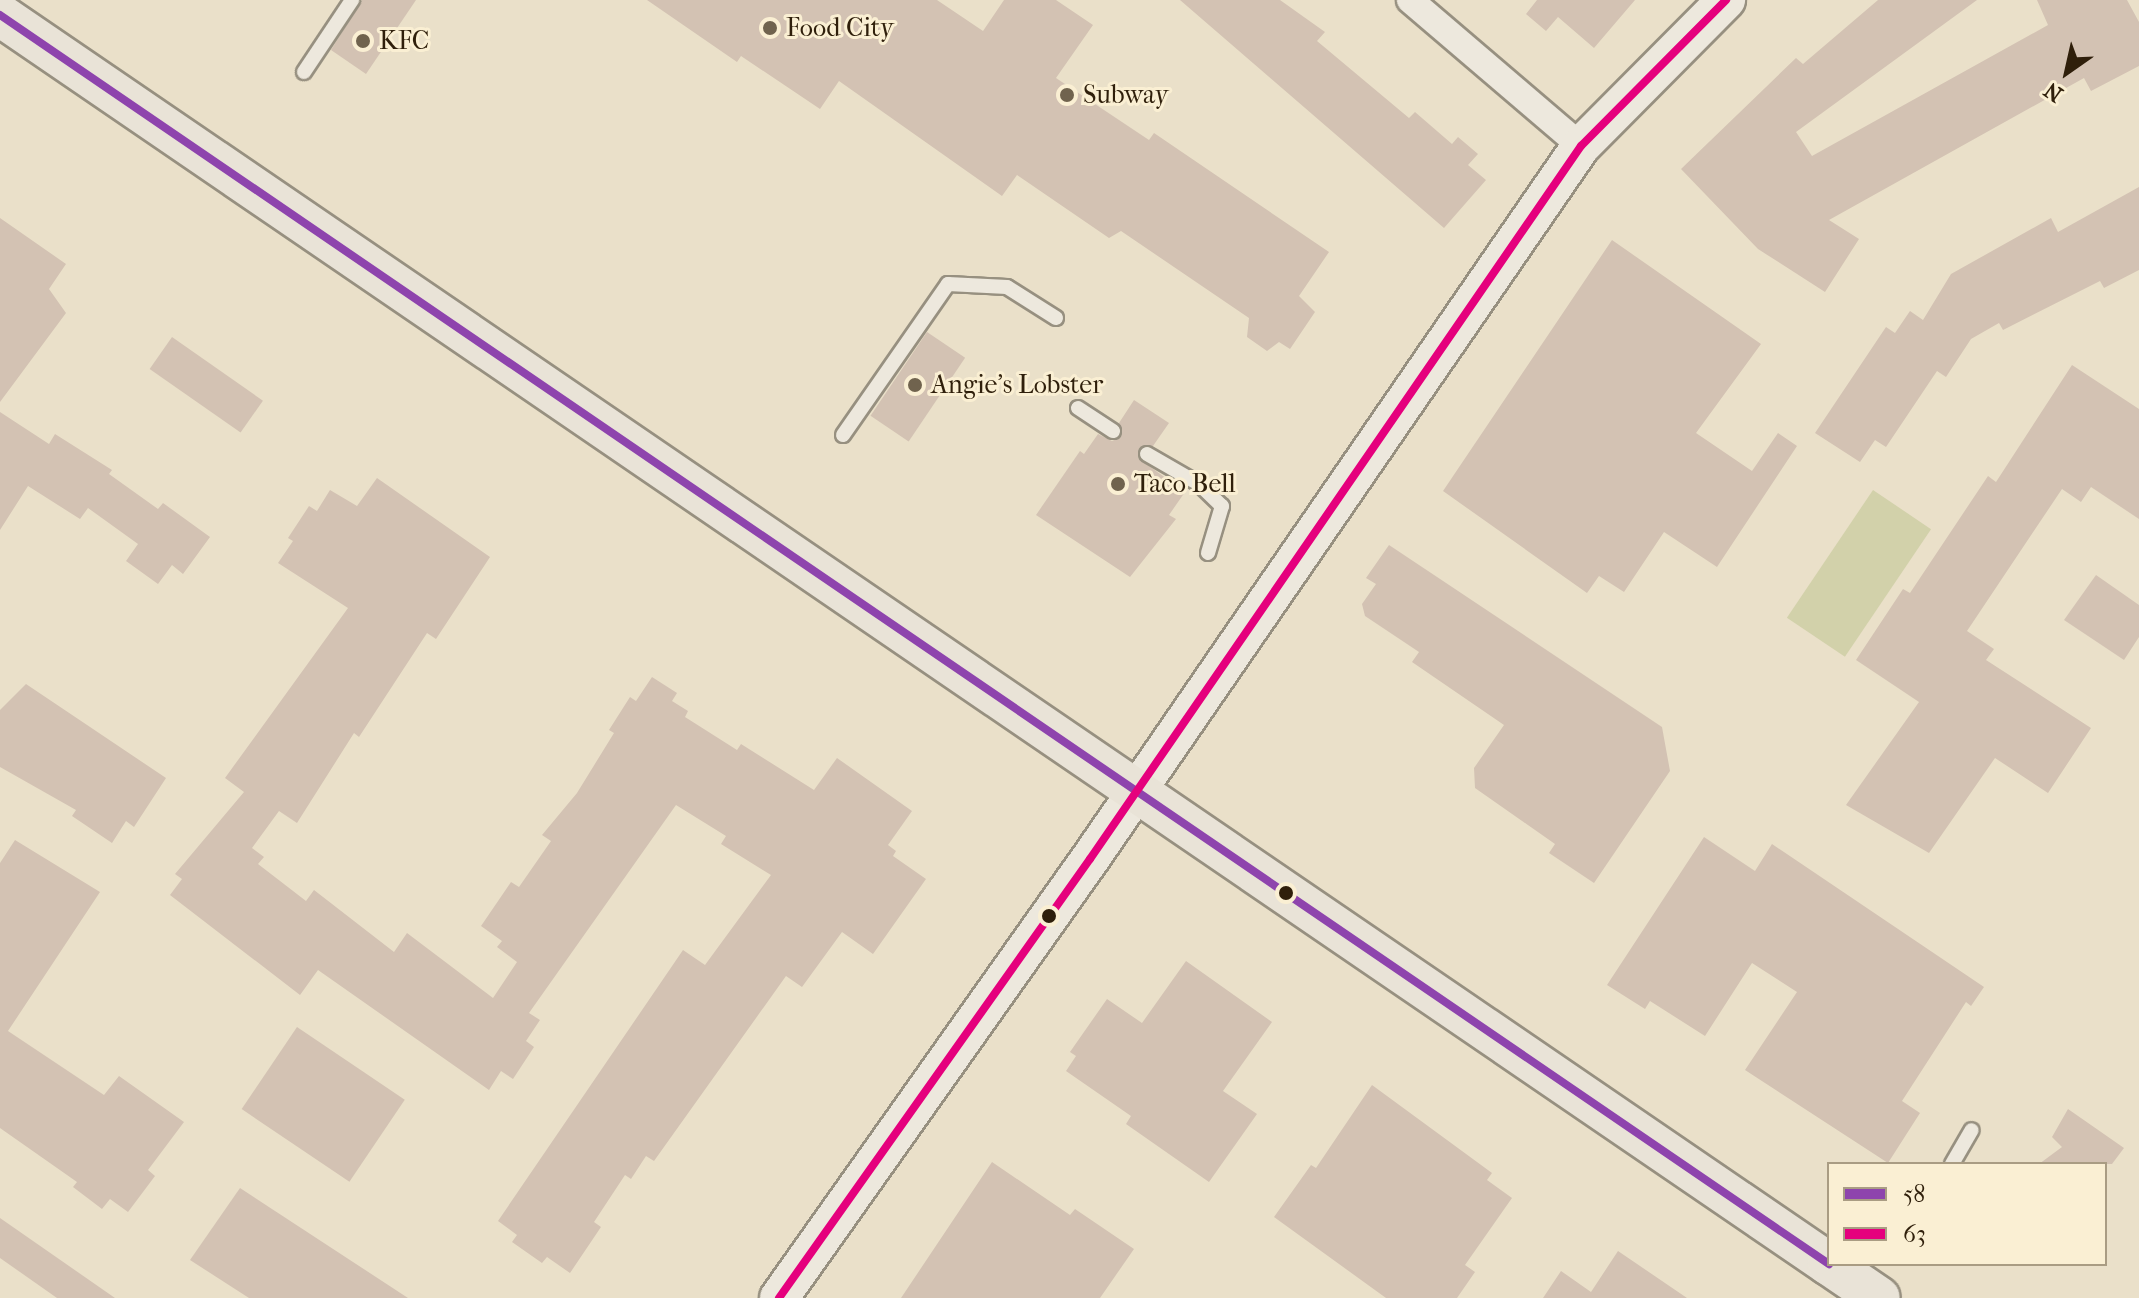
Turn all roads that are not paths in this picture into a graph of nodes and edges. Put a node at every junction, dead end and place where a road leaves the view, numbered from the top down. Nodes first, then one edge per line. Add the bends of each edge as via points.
1 (352, 0) edge
2 (1410, 0) edge
3 (1726, 0) edge
4 (0, 15) edge
5 (304, 72) dead end
6 (1581, 146) junction
7 (1056, 318) dead end
8 (1078, 408) dead end
9 (1113, 431) dead end
10 (843, 435) dead end
11 (1147, 454) dead end
12 (1208, 553) dead end
13 (1136, 791) junction
14 (1972, 1130) dead end
15 (1953, 1162) edge
16 (1827, 1263) edge
17 (1832, 1266) edge
18 (779, 1298) edge
19 (1879, 1298) edge

1 - 5 lane
2 - 6 street
3 - 6 street
4 - 13 main road
6 - 13 street
7 - 10 lane via 1007,287 948,284
8 - 9 lane
11 - 12 lane via 1199,484 1222,506
13 - 16 main road
13 - 18 street
14 - 15 lane
17 - 19 main road

